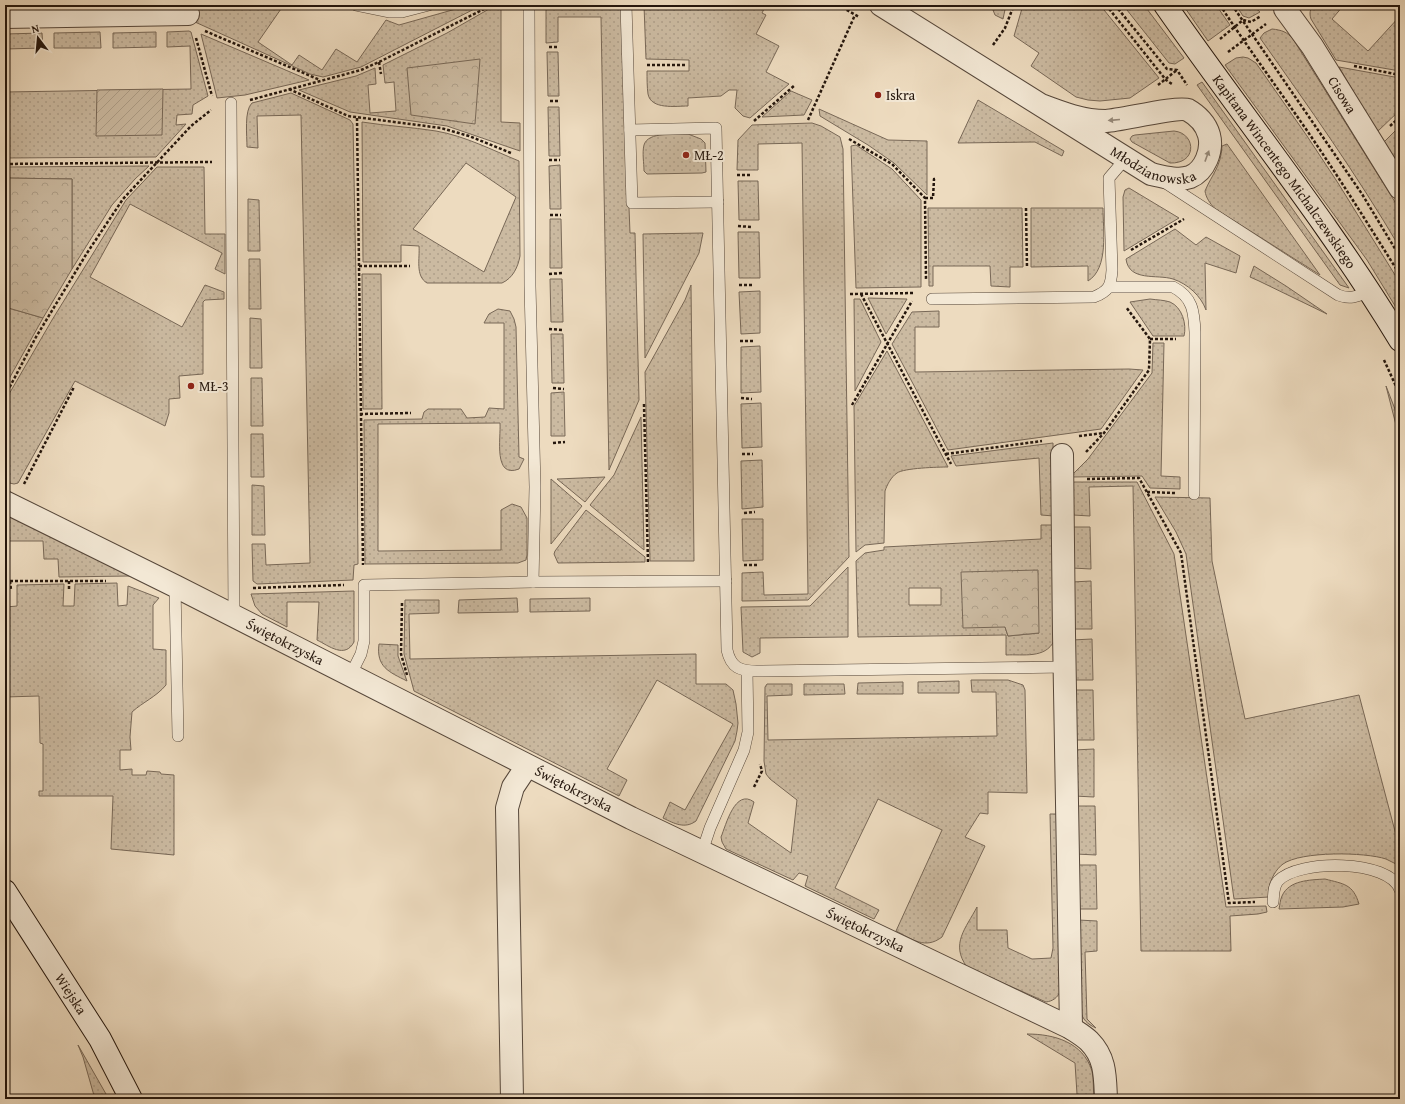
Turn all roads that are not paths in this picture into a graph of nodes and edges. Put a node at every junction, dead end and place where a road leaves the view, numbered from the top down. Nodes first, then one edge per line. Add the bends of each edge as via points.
1 (356, 5) edge
2 (429, 5) edge
3 (529, 5) edge
4 (626, 5) edge
5 (881, 5) edge
6 (1165, 5) edge
7 (1289, 5) edge
8 (137, 10) edge
9 (188, 14) road end
10 (5, 18) edge
11 (231, 104) road end
12 (1041, 105) junction
13 (630, 130) junction
14 (1126, 158) junction
15 (1152, 174) junction
16 (1400, 188) edge
17 (718, 202) junction
18 (1109, 287) junction
19 (1370, 291) junction
20 (932, 299) dead end
21 (1400, 340) edge
22 (1058, 462) road end
23 (1194, 494) road end
24 (13, 495) edge
25 (726, 581) junction
26 (533, 582) junction
27 (175, 586) junction
28 (234, 616) junction
29 (1064, 667) junction
30 (747, 671) junction
31 (350, 676) junction
32 (178, 736) dead end
33 (527, 766) junction
34 (702, 852) junction
35 (1400, 890) edge
36 (5, 891) edge
37 (1273, 902) road end
38 (1071, 1028) junction
39 (131, 1099) edge
40 (512, 1099) edge
41 (1106, 1099) edge

1 - 2 lane via 402,12
3 - 26 lane via 530,286 535,487
4 - 13 lane
5 - 12 street, Młodzianowska
6 - 19 street, Kapitana Wincentego Michalczewskiego
7 - 16 street, Cisowa via 1285,9 1320,59
8 - 9 street
8 - 10 street
11 - 28 lane
12 - 14 street, Młodzianowska
15 -> 12 street, Młodzianowska via 1180,179 1191,176 1201,169 1210,149 1209,135 1204,123 1194,114 1186,109 1105,121 1072,116
13 - 17 lane via 632,203
13 - 17 lane via 716,128
14 - 15 street, Młodzianowska
14 - 18 lane via 1109,178 1112,262 1112,279
15 - 19 lane via 1338,295 1352,298
17 - 25 lane
18 - 20 lane via 1094,297
18 - 23 lane via 1173,287 1187,296 1190,302 1196,332
19 - 21 street, Kapitana Wincentego Michalczewskiego
22 - 29 street
24 - 27 street, Świętokrzyska
25 - 26 lane
25 - 30 lane via 727,650 729,658 740,669
26 - 31 lane via 364,584 364,641 361,654
27 - 28 street, Świętokrzyska
27 - 32 lane
28 - 31 street, Świętokrzyska
29 - 30 lane
29 - 38 street
30 - 34 lane via 748,732 744,750
31 - 33 street, Świętokrzyska
33 - 34 street, Świętokrzyska
33 - 40 street via 513,787 507,808
34 - 38 street, Świętokrzyska
35 - 37 lane via 1387,876 1364,868 1304,868 1279,881 1274,888
36 - 39 street, Wiejska via 100,1039
38 - 41 street, Świętokrzyska via 1089,1041 1100,1056 1105,1071

